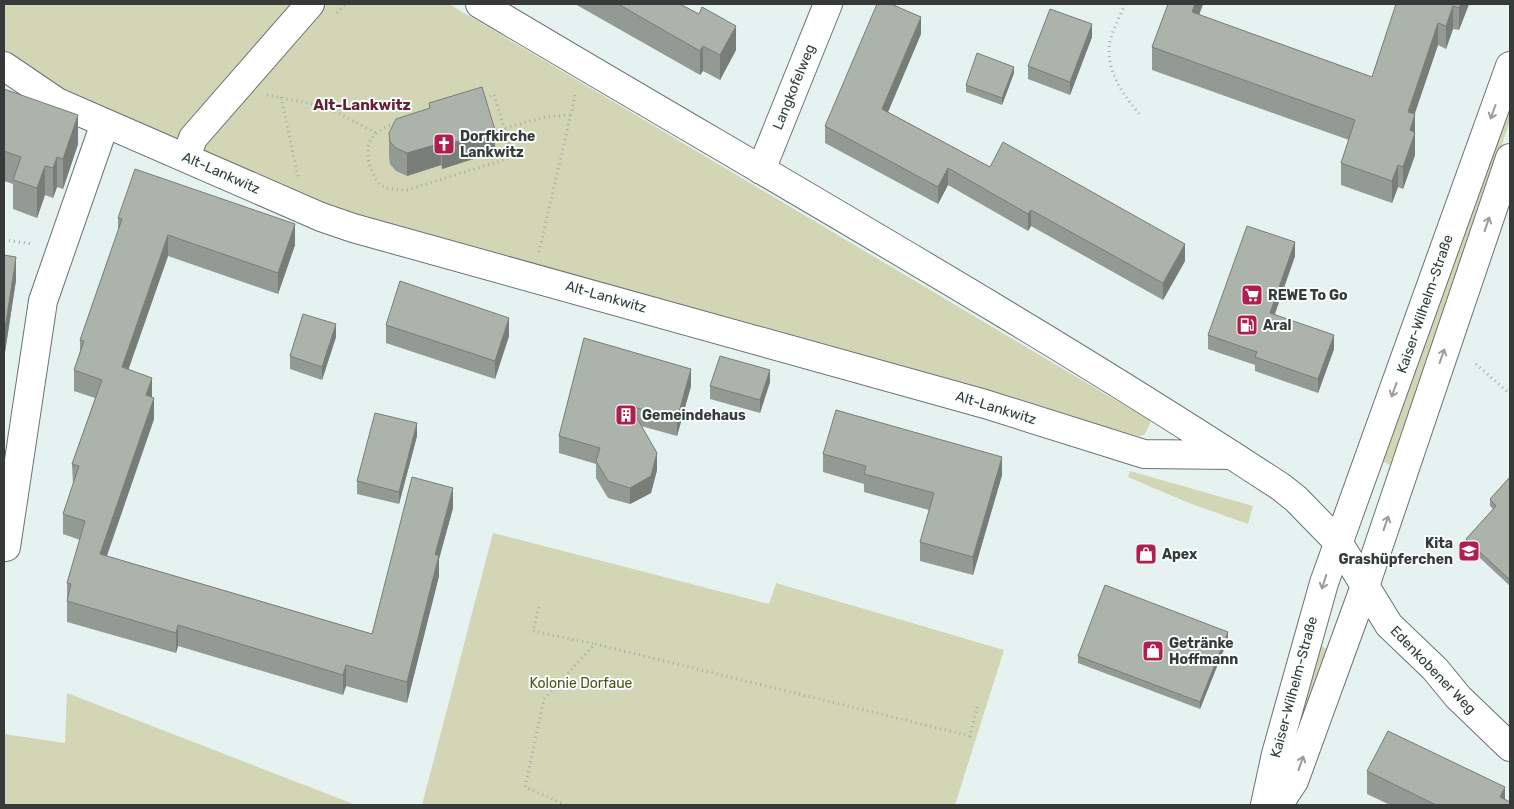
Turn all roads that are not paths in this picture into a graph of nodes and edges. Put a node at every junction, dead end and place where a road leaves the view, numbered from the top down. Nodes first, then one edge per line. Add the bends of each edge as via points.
1 (310, 4) edge
2 (480, 4) edge
3 (828, 4) edge
4 (4, 66) edge
5 (1510, 66) edge
6 (105, 122) junction
7 (186, 158) junction
8 (1510, 158) edge
9 (761, 170) junction
10 (1232, 455) junction
11 (1338, 542) junction
12 (6, 547) dead end
13 (1365, 586) junction
14 (1510, 747) edge
15 (1265, 805) edge
16 (1278, 805) edge

1 - 7 street via 193,138
2 - 9 street
3 - 9 street, Langkofelweg
4 - 6 street, Alt-Lankwitz via 57,102
5 -> 11 street, Kaiser-Wilhelm-Straße
6 - 7 street, Alt-Lankwitz
6 - 12 street via 43,301
7 - 10 street, Alt-Lankwitz via 353,228 985,404 1144,454
13 -> 8 street, Kaiser-Wilhelm-Straße
9 - 10 street via 1118,382
10 - 11 street via 1296,499
11 - 13 street
11 -> 15 street, Kaiser-Wilhelm-Straße via 1309,632
13 - 14 street, Edenkobener Weg via 1389,625
16 -> 13 street, Kaiser-Wilhelm-Straße via 1294,781

